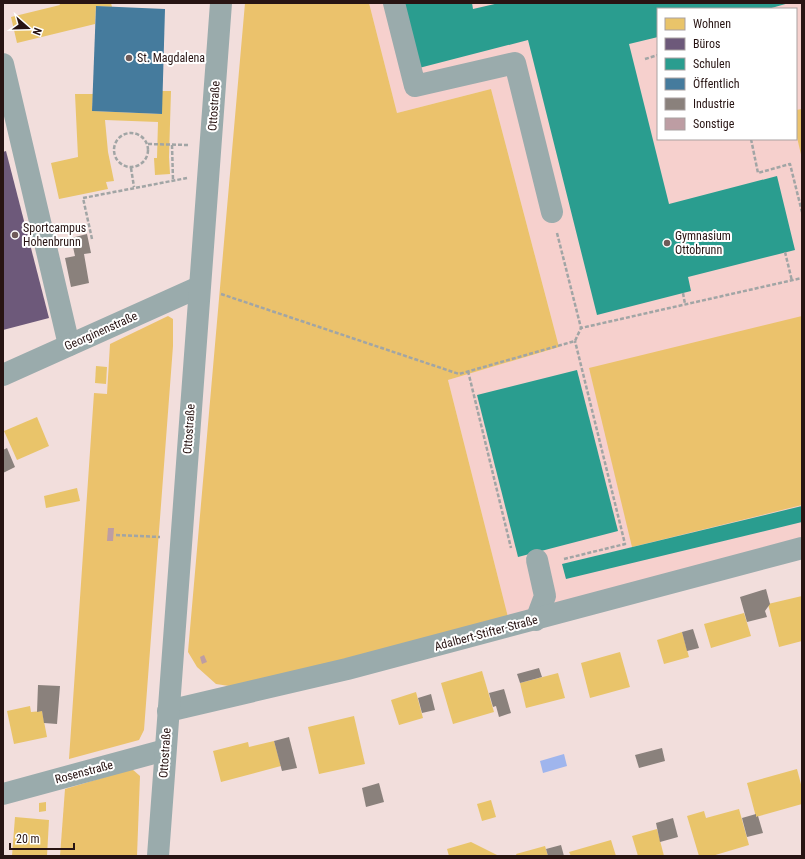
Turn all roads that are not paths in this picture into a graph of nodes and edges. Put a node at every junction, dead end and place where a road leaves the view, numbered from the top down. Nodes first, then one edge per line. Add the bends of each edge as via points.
1 (221, 3) edge
2 (394, 3) edge
3 (3, 64) edge
4 (552, 212) road end
5 (199, 287) junction
6 (69, 345) junction
7 (3, 375) edge
8 (802, 548) edge
9 (537, 560) dead end
10 (536, 620) junction
11 (168, 711) junction
12 (165, 750) junction
13 (3, 794) edge
14 (158, 856) edge

1 - 5 street, Ottostraße
2 - 4 street via 415,86 515,63
3 - 6 street
5 - 6 street, Georginenstraße
5 - 11 street, Ottostraße
6 - 7 street, Georginenstraße
8 - 10 street, Adalbert-Stifter-Straße
9 - 10 street via 545,596
10 - 11 street, Adalbert-Stifter-Straße via 347,670
11 - 12 street, Ottostraße
12 - 13 street, Rosenstraße
12 - 14 street, Ottostraße

